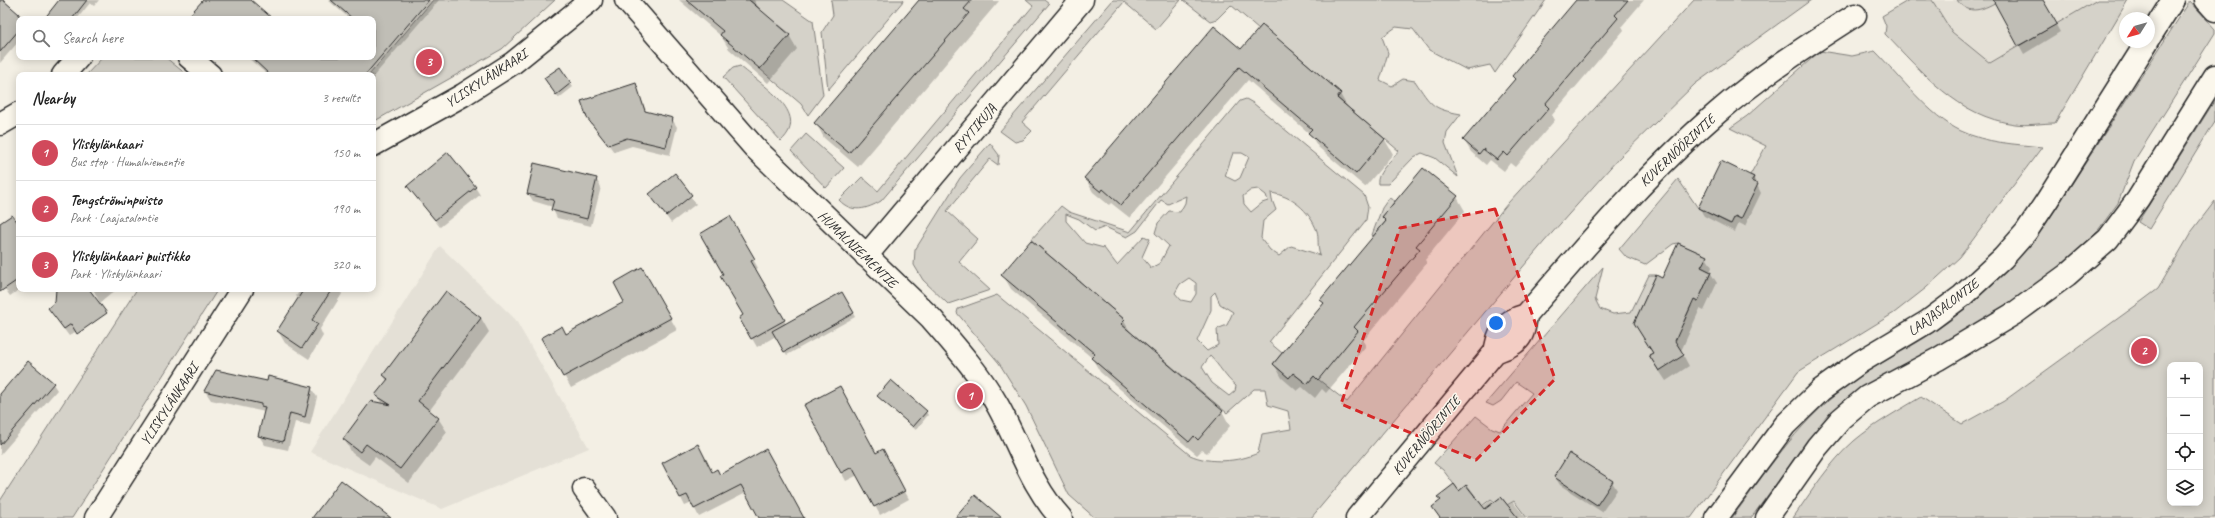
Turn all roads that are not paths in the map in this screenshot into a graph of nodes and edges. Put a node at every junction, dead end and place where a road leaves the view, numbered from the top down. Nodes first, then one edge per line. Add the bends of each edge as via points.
1 (591, 0) edge
2 (626, 0) edge
3 (1082, 0) edge
4 (2173, 0) edge
5 (2206, 0) edge
6 (2215, 10) edge
7 (1855, 14) dead end
8 (2155, 28) edge
9 (2143, 48) edge
10 (76, 60) edge
11 (192, 60) edge
12 (65, 72) edge
13 (206, 72) edge
14 (2215, 76) edge
15 (16, 115) edge
16 (0, 124) edge
17 (376, 143) edge
18 (866, 256) junction
19 (240, 292) edge
20 (584, 489) dead end
21 (96, 518) edge
22 (605, 518) edge
23 (1061, 518) edge
24 (1357, 518) edge
25 (1716, 518) edge
26 (1767, 518) edge

1 - 17 street, YLISKYLÄNKAARI via 513,63 463,95
2 - 18 street, HUMALNIEMENTIE via 754,147
3 - 18 street, RYYTIKUJA
4 - 8 street
5 - 6 street
7 - 24 street, KUVERNÖÖRINTIE via 1753,84 1718,112 1635,190 1526,315 1510,320 1499,332 1495,352
9 - 25 street, LAAJASALONTIE via 2026,232 2003,258 1956,300 1821,390 1785,425
10 - 12 street
11 - 13 street
14 - 26 street via 2138,199 2108,239 2067,275 2015,313 1867,397 1841,419 1817,447
15 - 16 street
18 - 23 street, HUMALNIEMENTIE via 931,318 980,379 1010,428 1037,487
19 - 21 street, YLISKYLÄNKAARI
20 - 22 street

